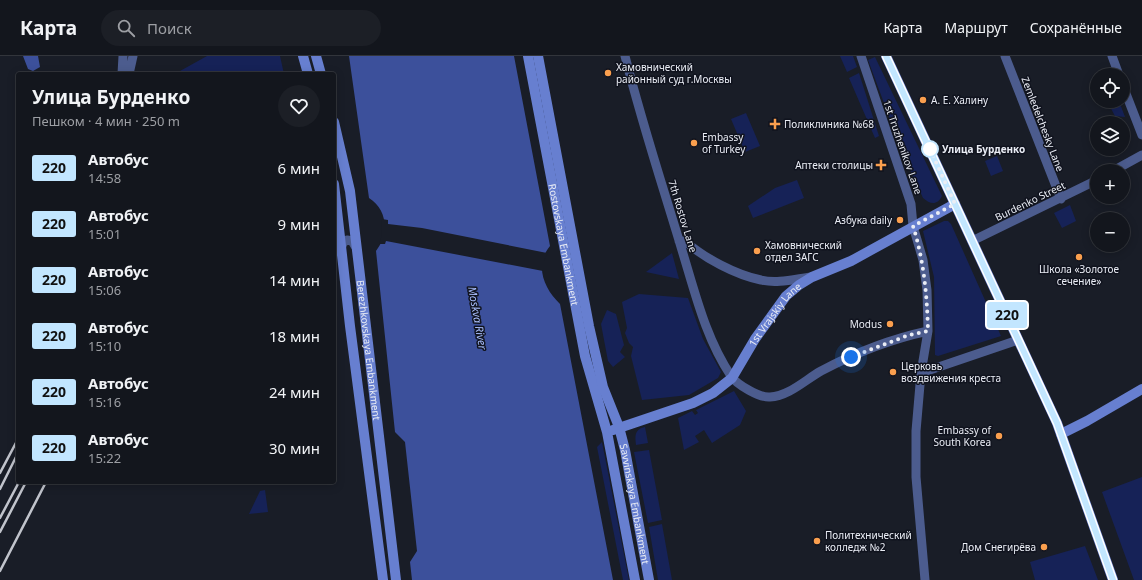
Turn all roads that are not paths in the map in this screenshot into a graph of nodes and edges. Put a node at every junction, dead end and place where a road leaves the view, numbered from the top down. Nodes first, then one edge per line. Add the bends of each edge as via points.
1 (123, 56) edge
2 (133, 56) edge
3 (303, 56) edge
4 (316, 56) edge
5 (528, 56) edge
6 (538, 56) edge
7 (625, 56) edge
8 (861, 56) edge
9 (886, 56) edge
10 (1005, 56) edge
11 (1112, 56) edge
12 (1116, 68) edge
13 (122, 72) edge
14 (129, 72) edge
15 (307, 72) edge
16 (320, 72) edge
17 (1130, 104) edge
18 (336, 131) edge
19 (1142, 135) edge
20 (1142, 155) edge
21 (1126, 164) edge
22 (1090, 184) edge
23 (336, 191) edge
24 (350, 191) junction
25 (1061, 199) junction
26 (336, 200) edge
27 (955, 204) junction
28 (913, 226) junction
29 (972, 241) junction
30 (680, 244) junction
31 (355, 246) junction
32 (341, 248) junction
33 (812, 277) junction
34 (928, 331) junction
35 (1018, 340) junction
36 (921, 373) junction
37 (732, 378) junction
38 (1142, 389) edge
39 (619, 427) junction
40 (607, 432) junction
41 (1061, 434) junction
42 (383, 580) edge
43 (396, 580) edge
44 (635, 580) edge
45 (649, 580) edge
46 (925, 580) edge
47 (1113, 580) edge

1 - 13 street
2 - 14 street
3 - 15 main road
4 - 16 main road
5 - 40 main road, Rostovskaya Embankment via 585,356
6 - 39 main road, Rostovskaya Embankment via 589,326 603,387
7 - 30 street, 7th Rostov Lane
8 - 28 street, 1st Truzhenikov Lane via 904,179 911,204
9 - 27 main road
10 - 25 street, Zemledelchesky Lane
11 - 12 street
17 - 19 street
18 - 24 main road, Berezhkovskaya Embankment
20 - 21 street
22 - 25 street, Burdenko Street
23 - 24 street
24 - 31 main road, Berezhkovskaya Embankment
25 - 29 street, Burdenko Street
26 - 32 main road, Berezhkovskaya Embankment
27 - 28 main road, 1st Vrajskiy Lane
27 - 29 main road
28 - 33 main road, 1st Vrajskiy Lane via 851,261
28 - 34 street, 1st Truzhenikov Lane via 923,260
29 - 35 main road
30 - 33 street via 685,241 716,262 762,280
30 - 37 street, 7th Rostov Lane via 706,328
31 - 32 street via 352,241 347,240
31 - 43 main road, Berezhkovskaya Embankment
32 - 42 main road, Berezhkovskaya Embankment
33 - 37 main road, 1st Vrajskiy Lane via 786,296 755,339
34 - 36 street, 1st Truzhenikov Lane
34 - 37 street via 909,335 851,357 820,371 782,395 769,398 759,396
35 - 36 street
35 - 41 main road
36 - 46 street, 1st Truzhenikov Lane via 916,431 916,477
37 - 39 main road, 1st Vrajskiy Lane via 713,393 693,403
38 - 41 main road
39 - 40 main road, 1st Vrajskiy Lane
39 - 45 main road, Savvinskaya Embankment
40 - 44 main road, Savvinskaya Embankment
41 - 47 main road

